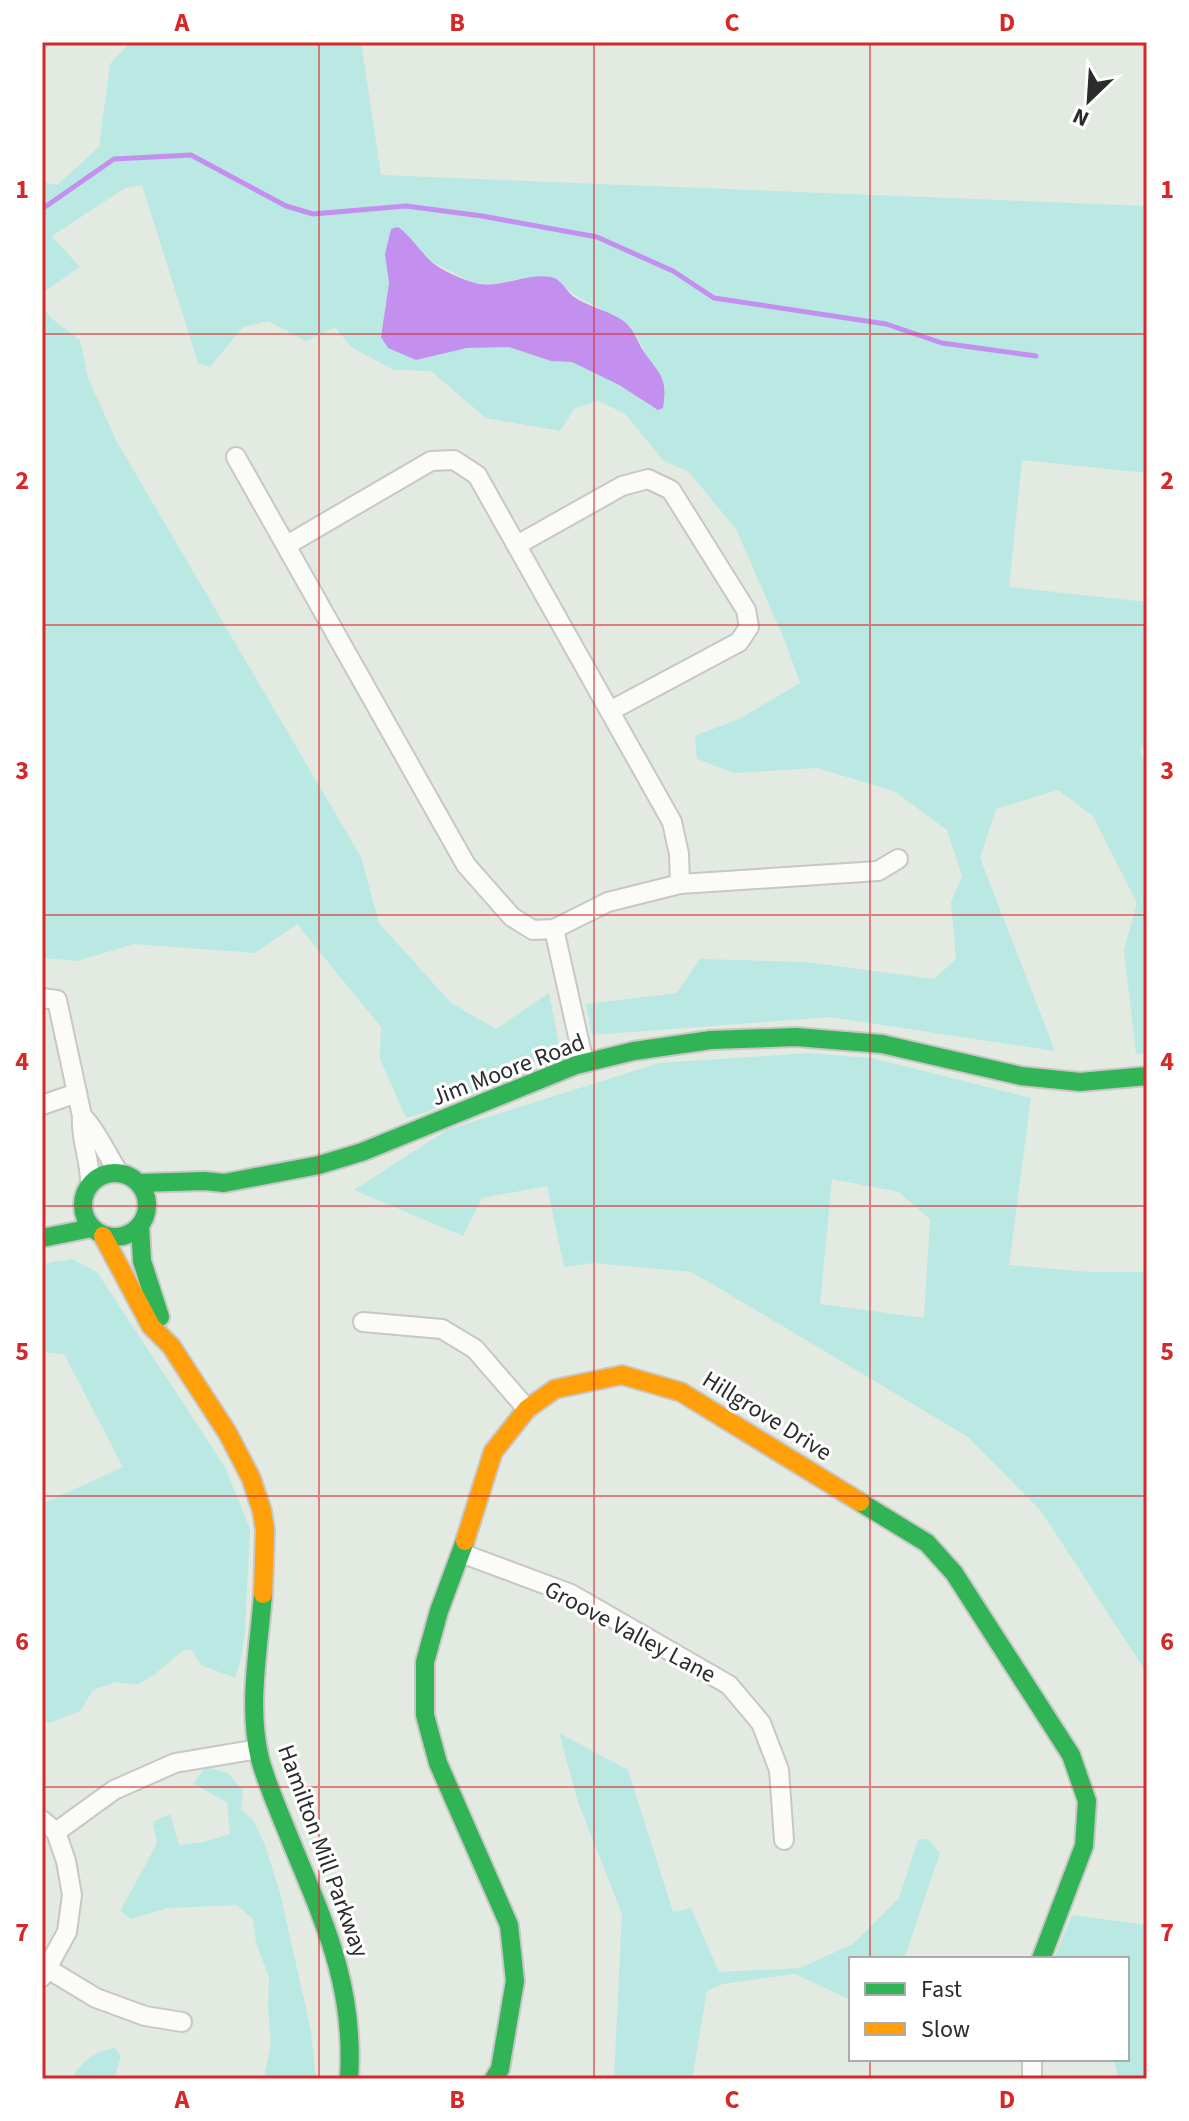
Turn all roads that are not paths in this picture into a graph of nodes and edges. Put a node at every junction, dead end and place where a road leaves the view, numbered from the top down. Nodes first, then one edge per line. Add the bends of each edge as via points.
1 (236, 457) dead end
2 (287, 545) junction
3 (517, 545) junction
4 (610, 711) junction
5 (898, 859) dead end
6 (680, 884) junction
7 (554, 929) junction
8 (42, 998) edge
9 (584, 1063) junction
10 (1147, 1076) edge
11 (77, 1093) junction
12 (42, 1105) edge
13 (82, 1116) junction
14 (119, 1173) junction
15 (139, 1183) junction
16 (224, 1183) junction
17 (68, 1207) edge
18 (143, 1221) junction
19 (98, 1232) junction
20 (42, 1238) edge
21 (363, 1322) dead end
22 (161, 1332) junction
23 (527, 1409) junction
24 (461, 1553) junction
25 (258, 1749) junction
26 (49, 1826) edge
27 (784, 1840) dead end
28 (1042, 1957) edge
29 (45, 1973) edge
30 (182, 2022) dead end
31 (349, 2079) edge
32 (494, 2079) edge

1 - 2 street
2 - 3 street via 431,461 454,460 477,475
2 - 7 street via 466,865 512,917 533,930
3 - 4 street
3 - 4 street via 622,486 648,479 671,490 746,610 749,627 739,642
4 - 6 street via 672,822
5 - 6 street via 878,871
6 - 7 street via 608,902
7 - 9 street
8 - 11 street via 57,1000
9 - 10 street, Jim Moore Road via 711,1040 796,1037 882,1044 1021,1076 1080,1082
9 - 16 street, Jim Moore Road via 362,1152
11 - 12 street
11 - 13 street
13 - 14 street
13 - 17 street via 88,1155
14 - 15 street
14 - 17 street via 107,1174
15 - 16 street, Jim Moore Road
15 - 18 street via 146,1198
16 - 18 street, Jim Moore Road via 169,1202
17 - 19 street
18 - 19 street via 123,1237
18 - 22 street, Hamilton Mill Parkway via 138,1242
19 - 20 street via 77,1229
19 - 22 street, Hamilton Mill Parkway via 151,1326
21 - 23 street via 442,1329 475,1349
22 - 25 street, Hamilton Mill Parkway via 230,1435 263,1514
23 - 24 street, Hillgrove Drive via 493,1452
23 - 28 street, Hillgrove Drive via 555,1389 622,1375 681,1392 927,1543 954,1573 1071,1755 1087,1801 1084,1846
24 - 27 street, Groove Valley Lane via 571,1594 729,1685 761,1723 779,1770
24 - 32 street, Hillgrove Drive via 425,1662 425,1715 438,1763 509,1925 515,1981
25 - 26 street via 175,1763
25 - 31 street, Hamilton Mill Parkway via 342,1970 349,2014
26 - 29 street via 66,1861 72,1895 67,1932
29 - 30 street via 145,2016

